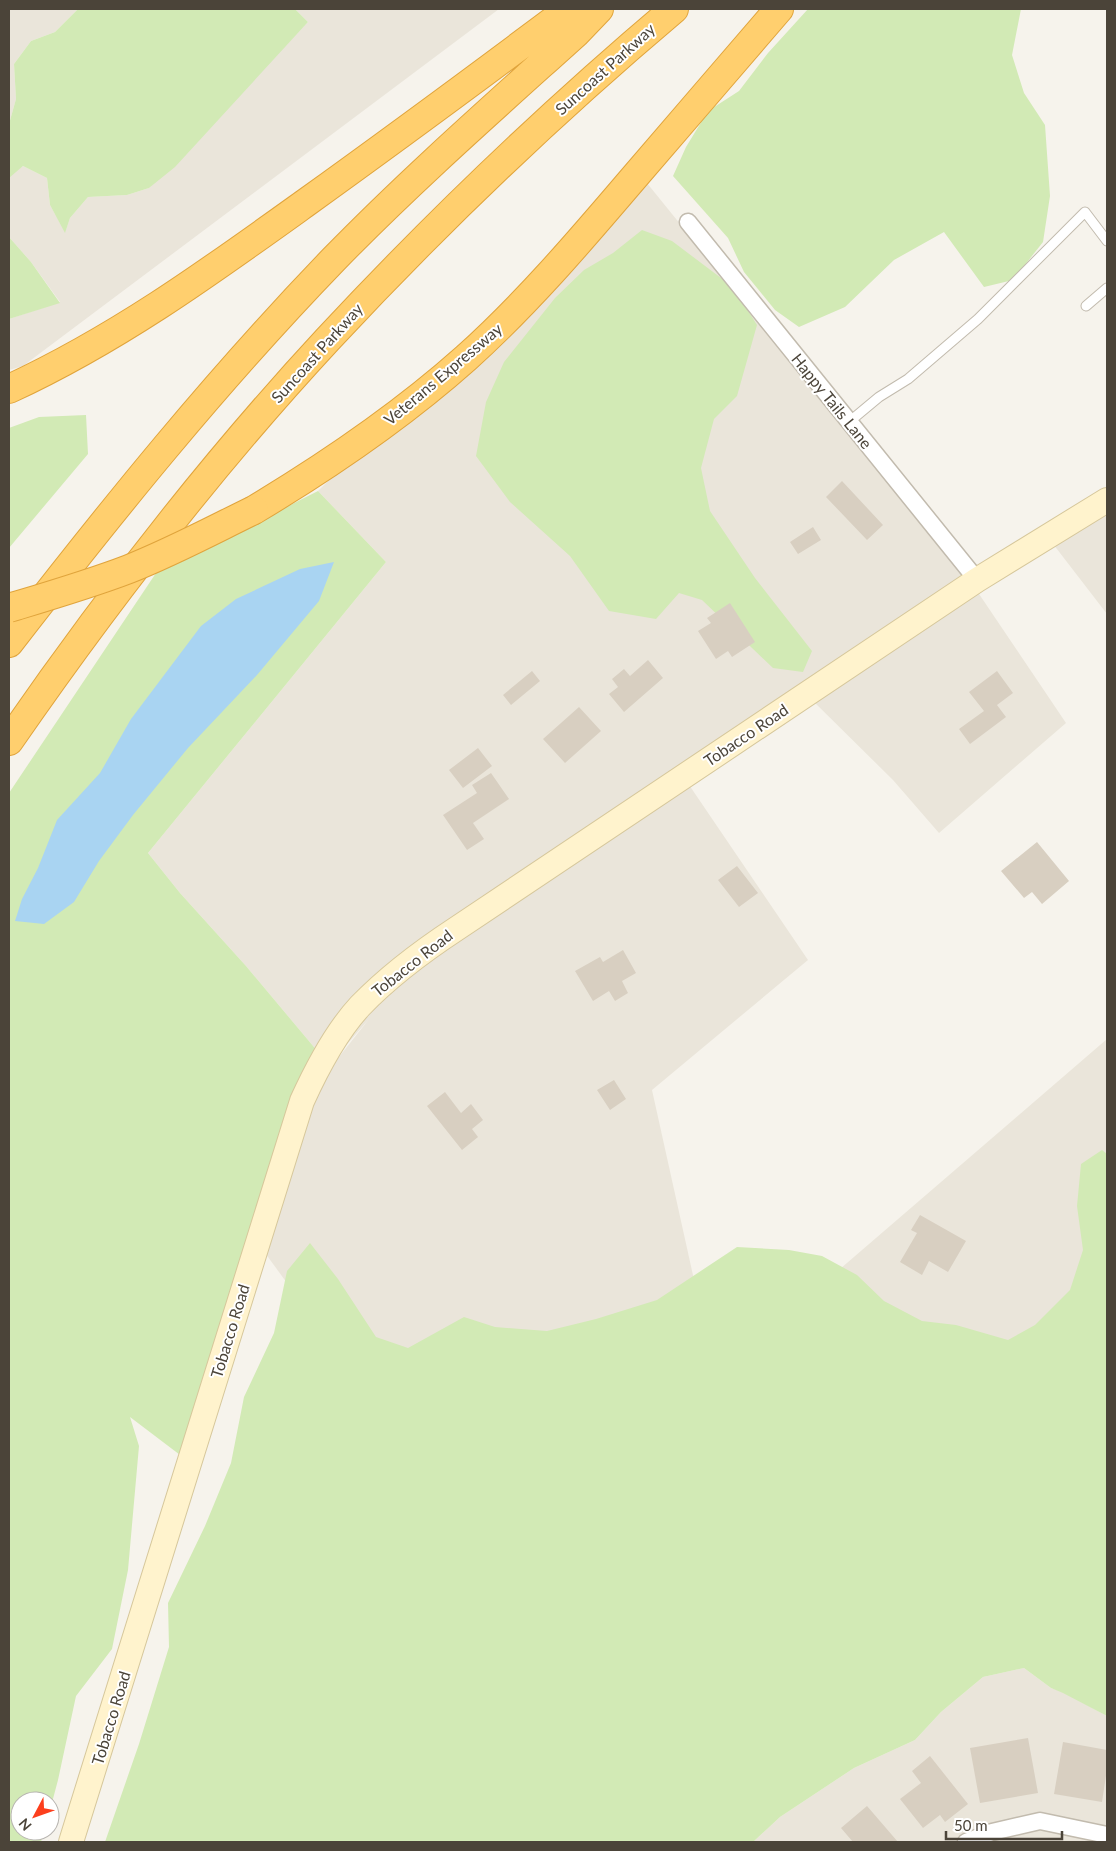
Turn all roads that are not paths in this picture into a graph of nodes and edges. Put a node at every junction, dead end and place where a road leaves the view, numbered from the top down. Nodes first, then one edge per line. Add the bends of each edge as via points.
1 (569, 9) edge
2 (599, 9) edge
3 (674, 9) edge
4 (779, 9) edge
5 (688, 222) dead end
6 (1107, 241) edge
7 (1107, 288) edge
8 (1086, 306) dead end
9 (9, 389) edge
10 (849, 422) junction
11 (1107, 500) edge
12 (977, 580) junction
13 (9, 608) edge
14 (9, 643) edge
15 (9, 741) edge
16 (1107, 1835) edge
17 (72, 1842) edge
18 (966, 1842) edge

1 - 9 highway via 197,281 92,346
2 - 14 highway via 334,259 207,397
3 - 15 highway, Suncoast Parkway via 485,179 327,340 187,502 68,655
4 - 13 highway, Veterans Expressway, bridge via 526,300 414,402 355,446 254,510 130,569
5 - 10 street, Happy Tails Lane
6 - 10 lane via 1085,212 978,319 908,379 879,397
7 - 8 lane
10 - 12 street, Happy Tails Lane
11 - 12 street, Tobacco Road
12 - 17 street, Tobacco Road via 415,957 358,1008 340,1033 302,1101
16 - 18 street via 1040,1821 992,1832

